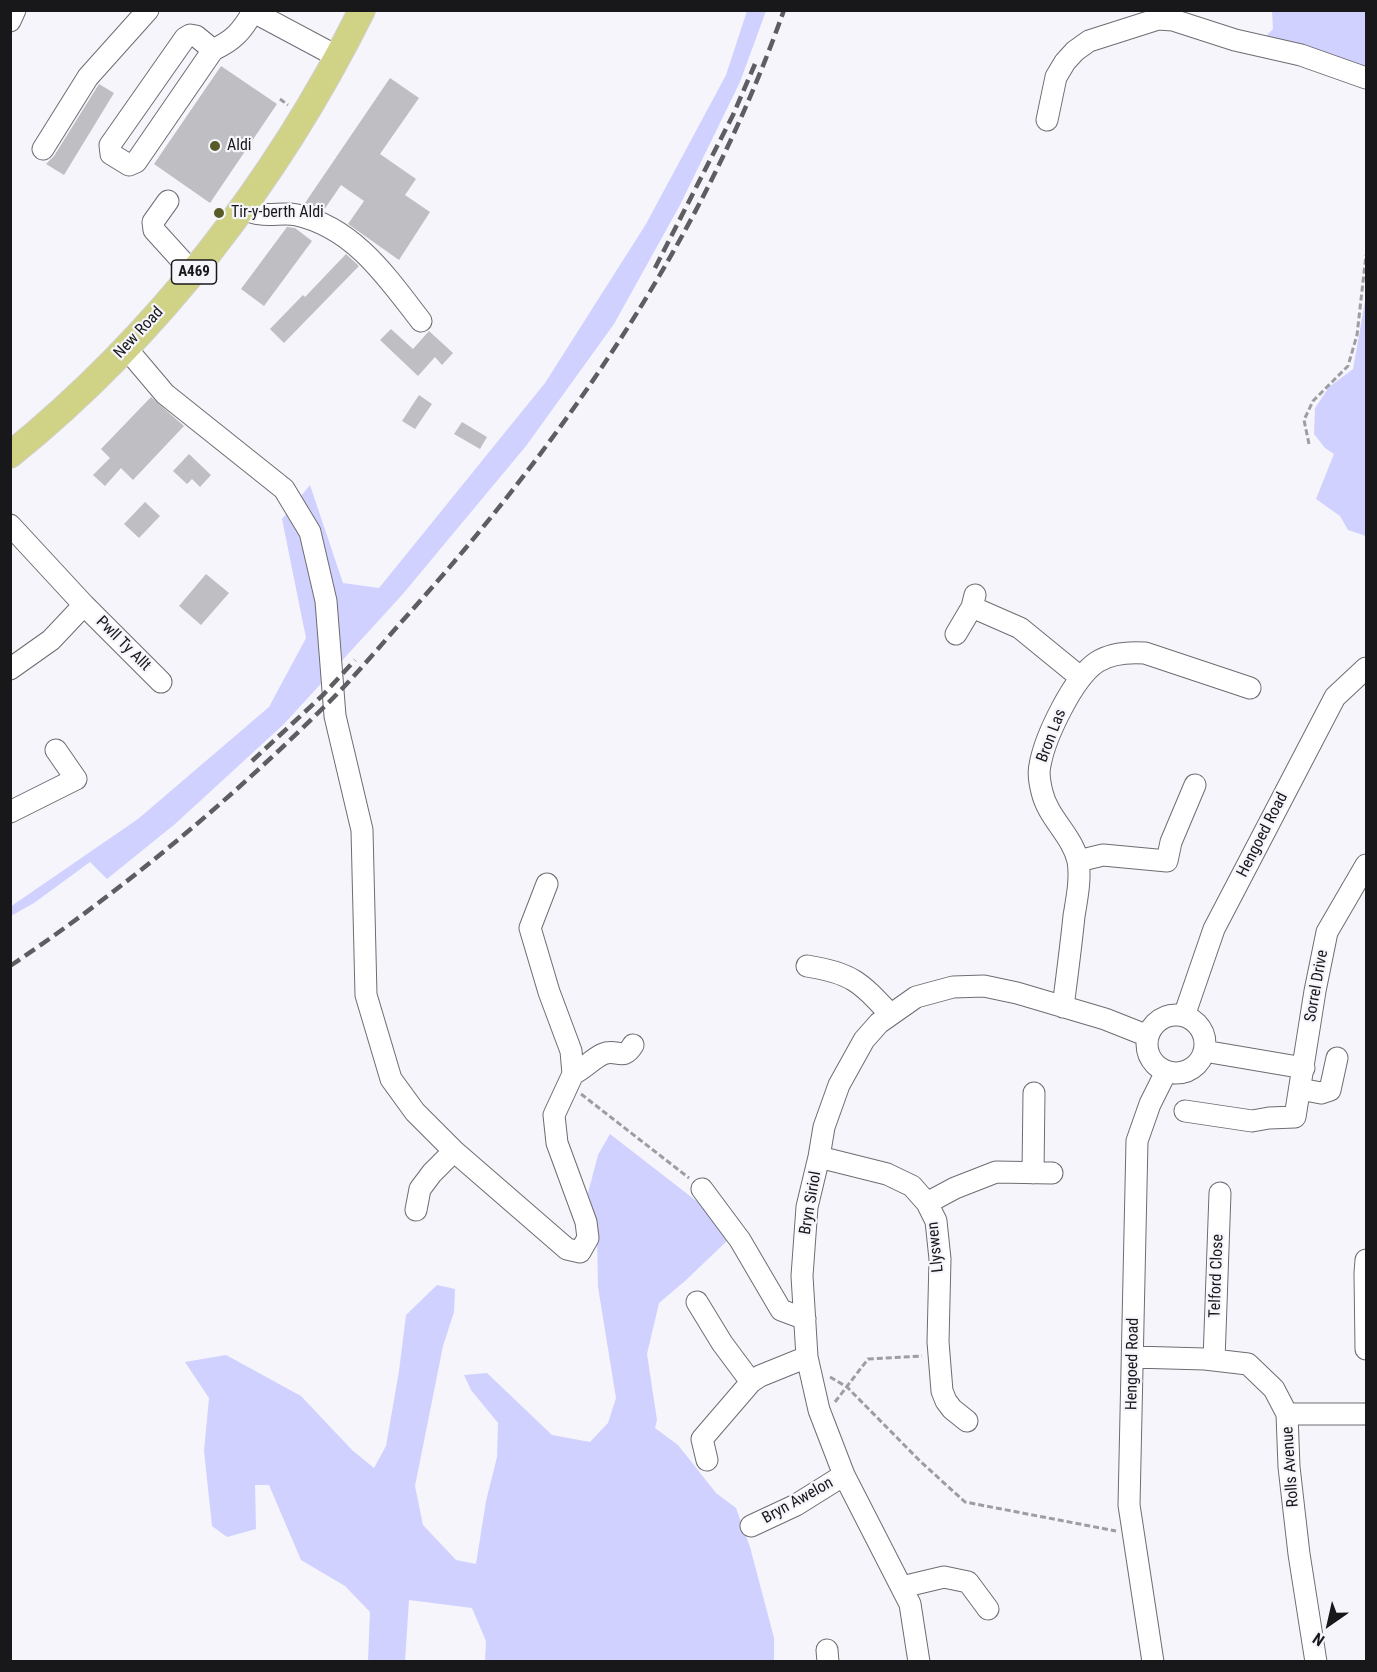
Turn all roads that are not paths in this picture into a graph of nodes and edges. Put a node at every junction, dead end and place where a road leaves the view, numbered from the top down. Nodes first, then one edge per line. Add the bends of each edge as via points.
1 (15, 10) edge
2 (148, 10) edge
3 (362, 10) edge
4 (251, 11) edge
5 (10, 21) edge
6 (213, 50) junction
7 (338, 57) junction
8 (1366, 78) edge
9 (1047, 120) dead end
10 (43, 149) dead end
11 (168, 201) dead end
12 (242, 209) junction
13 (193, 273) junction
14 (421, 321) dead end
15 (126, 348) junction
16 (10, 455) edge
17 (10, 525) edge
18 (84, 605) junction
19 (956, 634) dead end
20 (1366, 668) edge
21 (10, 669) edge
22 (1080, 677) junction
23 (161, 682) dead end
24 (1250, 688) dead end
25 (56, 750) dead end
26 (1195, 785) dead end
27 (10, 812) edge
28 (1078, 861) junction
29 (1366, 865) edge
30 (547, 884) dead end
31 (807, 966) dead end
32 (1063, 1006) junction
33 (890, 1014) junction
34 (1184, 1016) junction
35 (1148, 1036) junction
36 (633, 1046) dead end
37 (1204, 1050) junction
38 (1337, 1058) dead end
39 (1304, 1068) junction
40 (1166, 1072) junction
41 (571, 1078) junction
42 (1300, 1089) junction
43 (1034, 1093) dead end
44 (1185, 1111) dead end
45 (454, 1151) junction
46 (819, 1157) junction
47 (702, 1188) road end
48 (1220, 1193) dead end
49 (927, 1203) junction
50 (416, 1210) dead end
51 (1366, 1260) edge
52 (697, 1302) dead end
53 (805, 1319) junction
54 (1366, 1348) edge
55 (807, 1357) junction
56 (1133, 1357) junction
57 (1214, 1360) junction
58 (743, 1381) junction
59 (1287, 1414) junction
60 (1366, 1414) edge
61 (967, 1421) dead end
62 (707, 1460) dead end
63 (844, 1475) junction
64 (751, 1526) dead end
65 (902, 1587) junction
66 (988, 1609) dead end
67 (919, 1662) edge
68 (1153, 1662) edge
69 (1316, 1662) edge

1 - 5 street
2 - 10 street via 87,77
3 - 7 main road, New Road / A469
4 - 6 street via 240,33
4 - 7 street
6 - 6 street via 136,162 129,165 111,154 110,145 185,38 196,36
7 - 12 main road, New Road / A469 via 290,140
8 - 9 street via 1301,55 1158,19 1089,41 1075,51 1056,77
11 - 13 street via 153,222 154,230
12 - 13 main road, New Road / A469
12 - 14 street via 260,214 298,215 340,232 382,271
13 - 15 main road, New Road / A469
15 - 16 main road, New Road / A469
15 - 45 street via 165,394 284,489 310,532 326,601 334,716 362,830 366,994 391,1079 415,1112
17 - 18 street, Pwll Ty Allt
18 - 21 street, Pwll Ty Allt via 51,640
18 - 23 street, Pwll Ty Allt
19 - 22 street via 974,600 1020,628
20 - 34 street, Hengoed Road via 1329,707 1214,929
22 - 24 street, Bron Las via 1096,662 1111,656 1145,653
22 - 28 street, Bron Las via 1067,698 1039,767 1048,808
25 - 27 street via 76,779
26 - 28 street via 1167,861 1103,855
28 - 32 street, Bron Las
29 - 39 street, Sorrel Drive via 1327,932
30 - 41 street via 530,927 571,1052
31 - 33 street via 849,977
32 - 33 street, Bryn Siriol via 984,986 953,987 916,997
32 - 35 street, Bryn Siriol
33 - 46 street, Bryn Siriol via 864,1040 839,1085 824,1127
34 - 35 street via 1158,1021
34 - 37 street via 1198,1026
35 - 40 street via 1148,1054
36 - 41 street via 626,1054 601,1055
37 - 39 street
37 - 40 street via 1194,1067 1185,1072
38 - 42 street via 1330,1090 1321,1093
39 - 42 street, Sorrel Drive
40 - 56 street, Hengoed Road via 1137,1141
41 - 45 street via 554,1115 557,1143 586,1222 588,1238 580,1252 567,1249
42 - 44 street, Sorrel Drive via 1295,1117 1252,1121
43 - 49 street via 1043,1173 996,1172
45 - 50 street via 420,1190
46 - 49 street, Llyswen via 887,1174 912,1186
46 - 53 street, Bryn Siriol via 807,1207 802,1276
47 - 53 street via 740,1240 781,1310
48 - 57 street, Telford Close
49 - 61 street, Llyswen via 936,1221 940,1259 939,1376 946,1401
51 - 54 street
52 - 58 street
53 - 55 street, Bryn Siriol
55 - 58 street
55 - 63 street, Bryn Siriol via 822,1418
56 - 57 street, Rolls Avenue
56 - 68 street, Hengoed Road via 1129,1505
57 - 59 street, Rolls Avenue via 1248,1364 1274,1389
58 - 62 street via 702,1439
59 - 60 street
59 - 69 street, Rolls Avenue via 1290,1478
63 - 64 street, Bryn Awelon via 796,1505
63 - 65 street, Bryn Siriol
65 - 66 street via 944,1577 968,1582
65 - 67 street, Bryn Siriol via 910,1604

